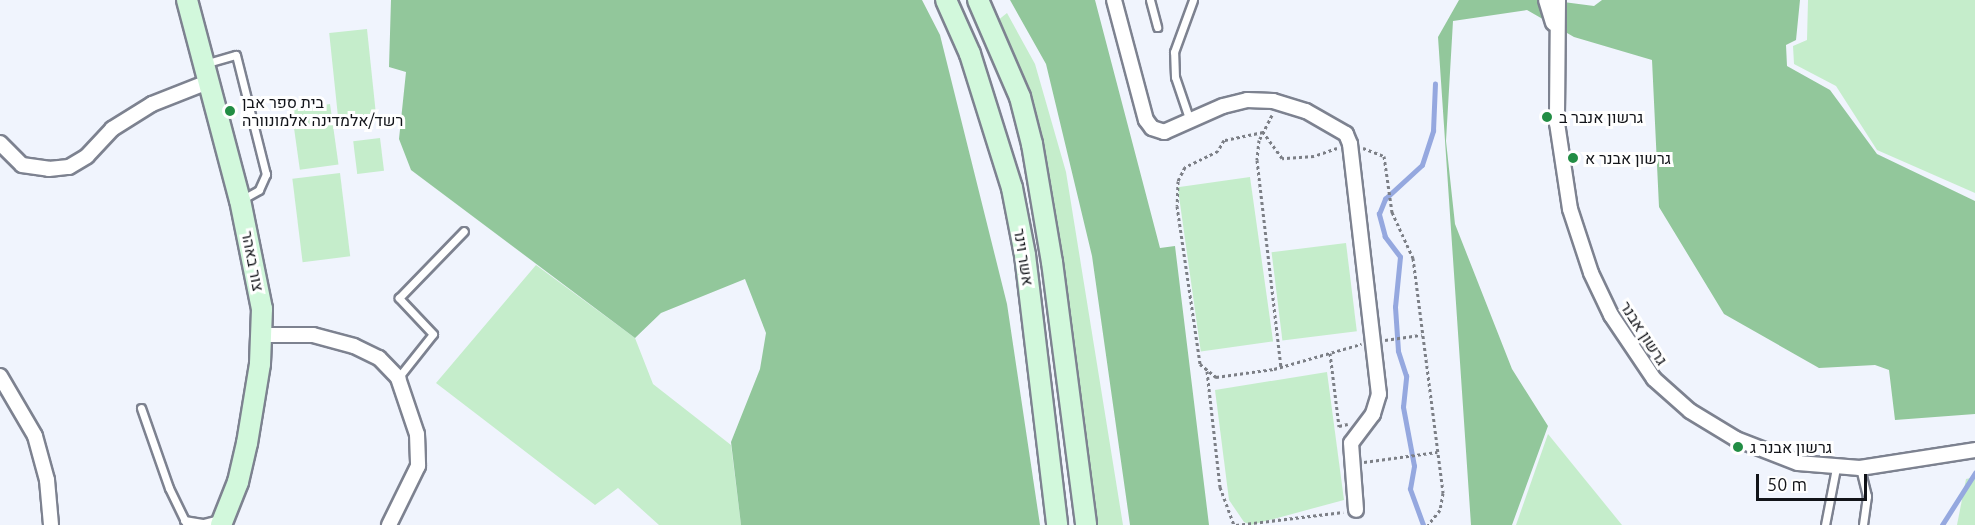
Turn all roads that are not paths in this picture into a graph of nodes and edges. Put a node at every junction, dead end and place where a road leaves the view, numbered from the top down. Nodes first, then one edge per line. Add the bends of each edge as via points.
1 (187, 0) edge
2 (946, 0) edge
3 (978, 0) edge
4 (1114, 0) edge
5 (1150, 0) edge
6 (1193, 0) edge
7 (1546, 0) edge
8 (1558, 0) edge
9 (1157, 27) dead end
10 (1555, 36) junction
11 (206, 73) junction
12 (1190, 121) junction
13 (0, 142) edge
14 (240, 200) junction
15 (464, 231) dead end
16 (262, 335) junction
17 (0, 376) edge
18 (398, 378) junction
19 (141, 408) dead end
20 (1975, 450) edge
21 (1836, 468) junction
22 (1860, 468) junction
23 (1356, 510) road end
24 (223, 521) edge
25 (186, 522) edge
26 (51, 525) edge
27 (389, 525) edge
28 (1057, 525) edge
29 (1086, 525) edge
30 (1825, 525) edge
31 (1863, 525) edge

1 - 11 main road, צור באהר
2 - 28 main road, אשר וינר via 970,54 1012,188 1025,255
3 - 29 main road, אשר וינר via 1013,78 1032,144 1052,262
4 - 12 street via 1146,120 1152,128 1164,132
5 - 9 lane
6 - 12 lane via 1174,52 1175,77
7 - 10 street, גרשון אבנר
8 - 10 street, גרשון אבנר
10 - 21 street, גרשון אבנר via 1557,123 1570,209 1591,273 1633,352 1654,379 1690,411 1736,439 1798,463
11 - 13 street via 112,129 87,156 69,167 49,170 22,165
11 - 14 main road, צור באהר
11 - 14 lane via 236,55 266,174 259,190
12 - 23 street via 1247,100 1278,103 1335,124 1350,144 1379,394 1378,405 1351,444 1349,464
14 - 16 main road, צור באהר via 262,309
15 - 18 lane via 399,298 433,334
16 - 18 street via 313,335 354,346 379,358
16 - 24 main road, צור באהר via 247,443
17 - 26 street via 35,436 47,480
18 - 27 street via 417,434 418,466
19 - 25 lane via 169,488
20 - 22 street, גרשון אבנר
21 - 22 street, גרשון אבנר
21 - 30 lane
22 - 31 lane via 1867,496
24 - 25 lane

